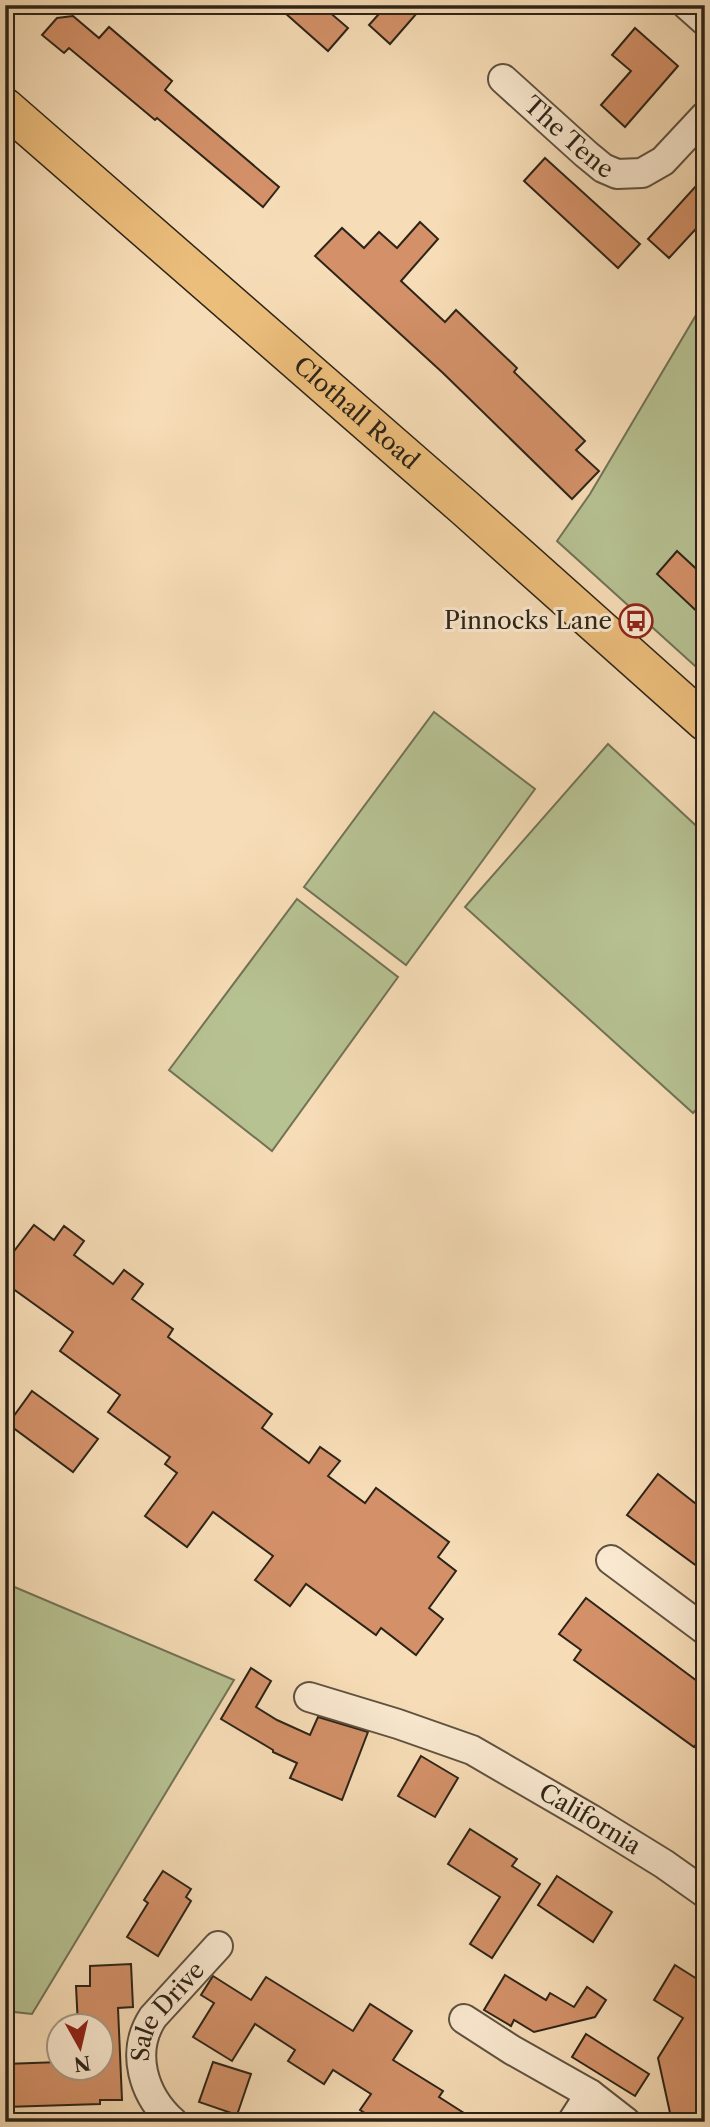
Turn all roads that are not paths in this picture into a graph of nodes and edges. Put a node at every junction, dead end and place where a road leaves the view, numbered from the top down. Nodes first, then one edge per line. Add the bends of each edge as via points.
1 (687, 5) edge
2 (705, 21) edge
3 (503, 79) dead end
4 (5, 107) edge
5 (705, 116) edge
6 (705, 722) edge
7 (611, 1560) dead end
8 (705, 1630) edge
9 (309, 1697) dead end
10 (705, 1893) edge
11 (218, 1947) dead end
12 (464, 2019) dead end
13 (590, 2094) junction
14 (163, 2119) edge
15 (572, 2122) edge
16 (626, 2122) edge

1 - 2 street
3 - 5 street, The Tene via 586,154 617,174 653,168
4 - 6 main road, Clothall Road
7 - 8 street
9 - 10 street, California via 472,1750
11 - 14 street, Sale Drive via 146,2028 140,2059
12 - 13 street
13 - 15 street
13 - 16 street

